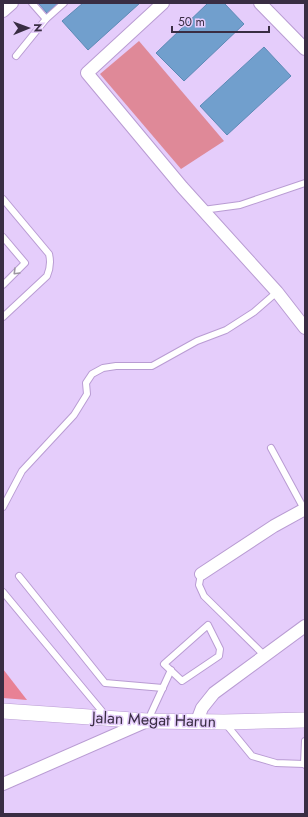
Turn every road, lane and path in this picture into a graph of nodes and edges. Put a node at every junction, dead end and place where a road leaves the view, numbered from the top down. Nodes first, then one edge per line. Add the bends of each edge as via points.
1 (12, 3) edge
2 (32, 3) edge
3 (64, 3) edge
4 (163, 3) edge
5 (260, 3) edge
6 (3, 11) edge
7 (46, 19) junction
8 (305, 49) edge
9 (16, 56) dead end
10 (305, 183) edge
11 (3, 199) edge
12 (203, 210) junction
13 (3, 237) edge
14 (3, 285) edge
15 (277, 292) junction
16 (3, 317) edge
17 (305, 328) edge
18 (271, 448) dead end
19 (3, 507) edge
20 (304, 509) edge
21 (201, 574) joint
22 (19, 576) dead end
23 (3, 592) edge
24 (305, 626) edge
25 (265, 656) junction
26 (171, 670) junction
27 (163, 688) junction
28 (3, 711) edge
29 (108, 718) junction
30 (305, 720) edge
31 (147, 721) junction
32 (197, 721) junction
33 (224, 722) junction
34 (305, 742) edge
35 (305, 764) edge
36 (3, 784) edge

1 - 6 street
2 - 7 lane
3 - 7 lane
4 - 12 street via 87,73
5 - 8 street
7 - 9 lane
10 - 12 lane via 240,205
11 - 16 lane via 49,254 50,260 50,271 47,276
12 - 15 street
13 -> 14 lane via 25,264
15 - 17 street
15 - 19 lane via 254,312 226,330 197,341 152,366 116,366 103,368 92,374 86,383 87,394 74,415 22,471
18 - 20 lane
20 - 21 street
21 - 25 lane via 199,585 204,596
22 - 27 lane via 105,683
23 - 29 lane
24 - 25 street
25 - 32 street via 214,693 202,708
26 - 26 lane via 182,681 219,656 220,649 208,625 164,664
26 - 27 lane
27 - 31 lane
28 - 29 street, Jalan Megat Harun
29 - 31 street, Jalan Megat Harun
30 - 33 street, Jalan Megat Harun
31 - 32 street, Jalan Megat Harun
31 - 36 street
32 - 33 street, Jalan Megat Harun
33 - 35 lane via 252,756 276,763
34 - 35 lane

